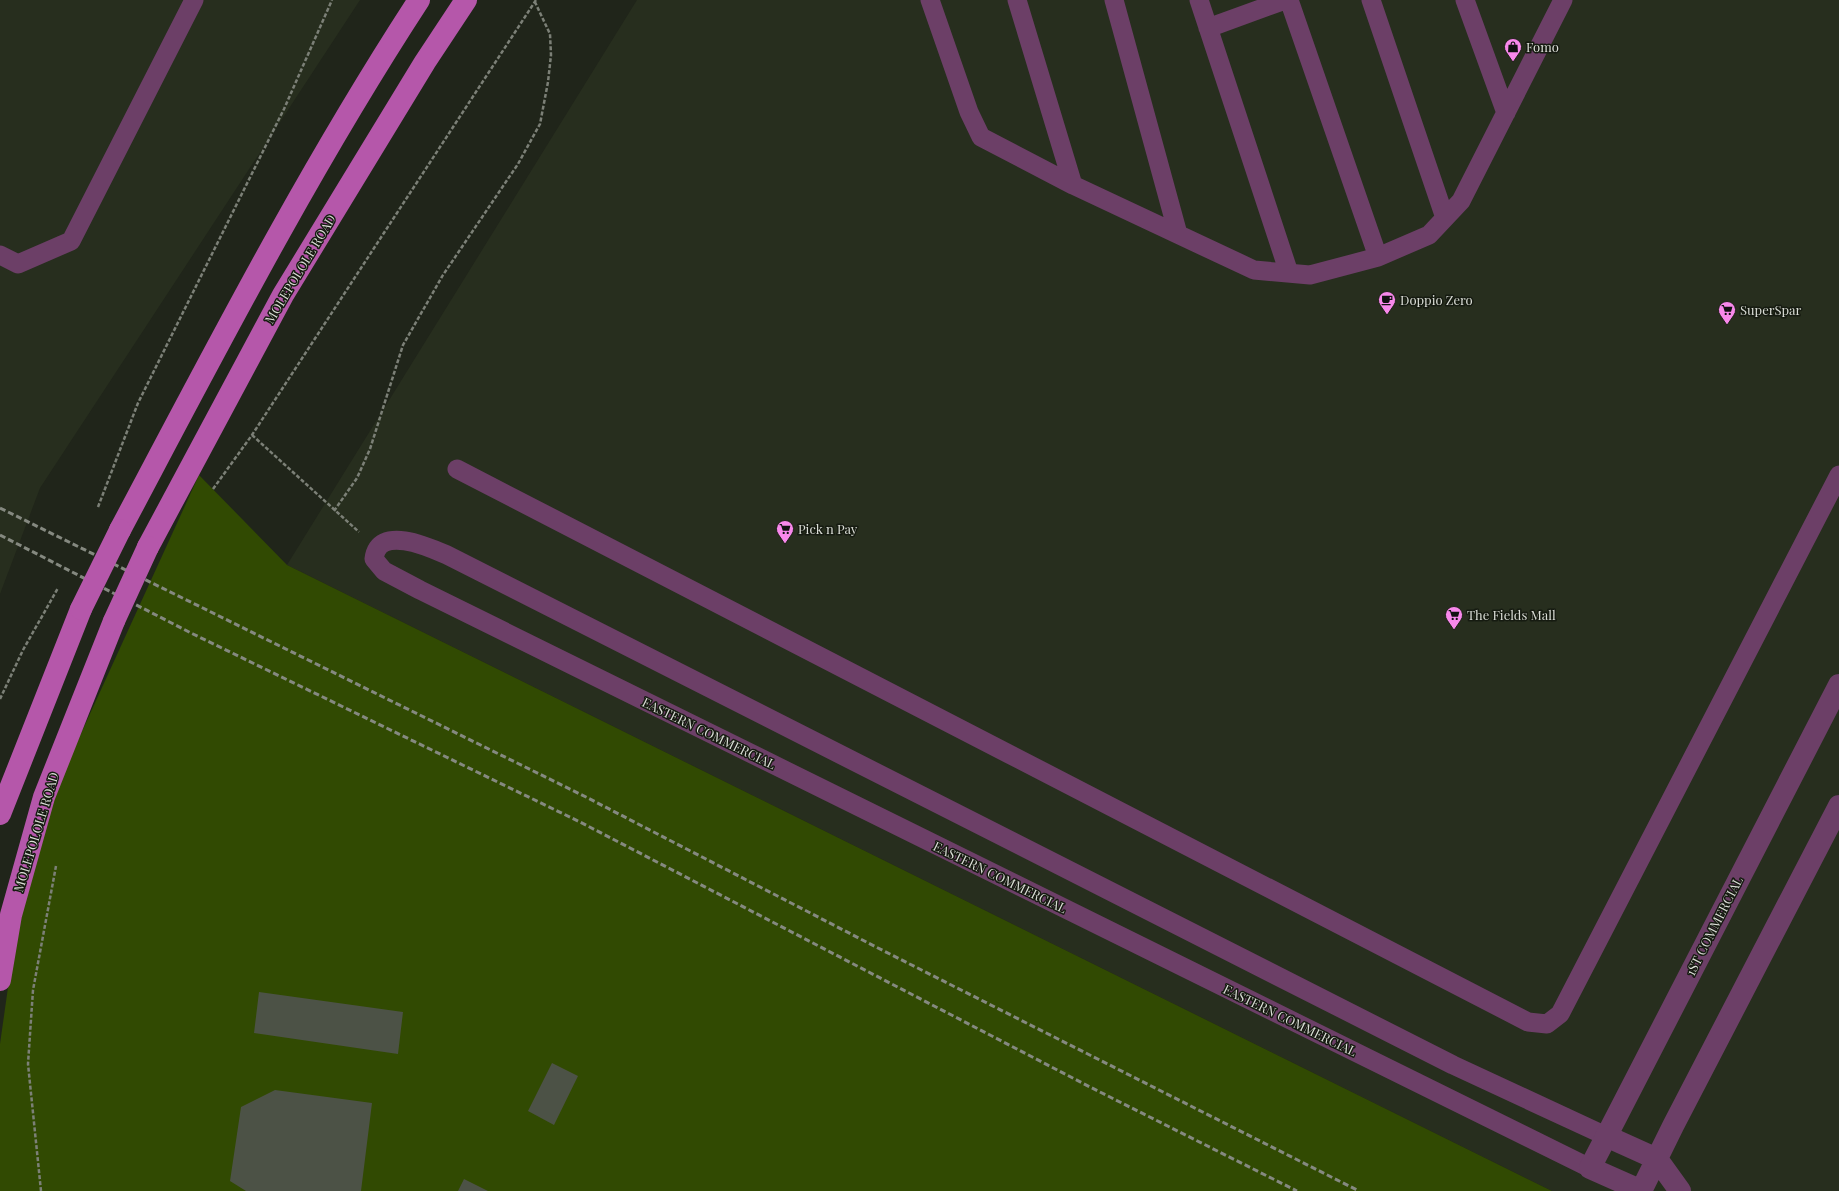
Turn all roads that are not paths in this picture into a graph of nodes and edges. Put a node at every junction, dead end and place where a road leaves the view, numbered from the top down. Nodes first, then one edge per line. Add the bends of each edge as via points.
1 (194, 0) edge
2 (419, 0) edge
3 (466, 0) edge
4 (930, 0) edge
5 (1017, 0) edge
6 (1114, 0) edge
7 (1199, 0) edge
8 (1285, 0) edge
9 (1289, 0) edge
10 (1371, 0) edge
11 (1465, 0) edge
12 (1560, 3) edge
13 (1208, 28) junction
14 (1506, 113) junction
15 (1073, 185) junction
16 (1445, 218) junction
17 (1178, 234) junction
18 (0, 255) edge
19 (1378, 257) junction
20 (1289, 273) junction
21 (457, 469) dead end
22 (1839, 475) edge
23 (1839, 685) edge
24 (11, 785) junction
25 (44, 797) junction
26 (1839, 806) edge
27 (0, 814) edge
28 (0, 980) edge
29 (1606, 1136) junction
30 (1656, 1159) junction
31 (1590, 1168) junction
32 (1642, 1191) edge
33 (1680, 1191) edge

1 - 18 lane via 71,242 18,264
2 - 24 main road, bridge via 390,44 253,278 120,530 81,609
3 - 25 main road, MOLEPOLOLE ROAD, bridge via 425,62 283,295 148,547 114,621
4 - 15 lane via 969,112 981,137
5 - 15 lane
6 - 17 lane
7 - 13 lane
8 - 13 lane
9 - 19 lane
10 - 16 lane
11 - 14 lane
12 - 14 lane
13 - 20 lane
14 - 16 lane via 1461,201
15 - 17 lane
16 - 19 lane via 1429,235
17 - 20 lane via 1254,270
19 - 20 lane via 1310,275
21 - 22 lane via 1528,1022 1547,1024 1560,1014
23 - 29 street, 1ST COMMERCIAL
24 - 25 main road
24 - 27 main road
25 - 28 main road, MOLEPOLOLE ROAD via 11,915
26 - 30 street
29 - 30 street
29 - 31 street, 1ST COMMERCIAL
29 - 31 lane, EASTERN COMMERCIAL via 1452,1065 447,555 407,540 390,541 378,548 374,559 381,568 420,590
30 - 32 street
30 - 33 street
31 - 32 street, EASTERN COMMERCIAL

